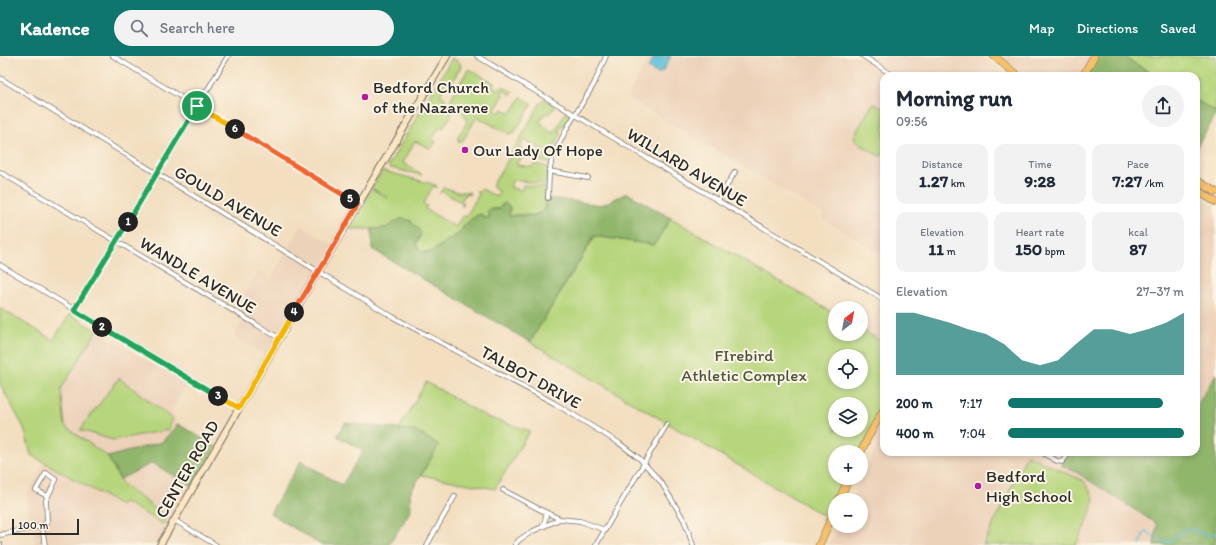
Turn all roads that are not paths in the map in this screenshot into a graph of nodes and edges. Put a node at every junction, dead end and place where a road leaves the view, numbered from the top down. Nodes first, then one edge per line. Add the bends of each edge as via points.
1 (114, 56) edge
2 (228, 56) edge
3 (447, 56) edge
4 (477, 56) edge
5 (606, 56) edge
6 (862, 56) edge
7 (994, 56) edge
8 (1094, 56) edge
9 (888, 72) edge
10 (1014, 72) edge
11 (1085, 72) edge
12 (0, 78) edge
13 (197, 106) junction
14 (575, 115) junction
15 (549, 171) junction
16 (0, 172) edge
17 (735, 172) dead end
18 (157, 173) junction
19 (588, 178) dead end
20 (1200, 182) edge
21 (1200, 192) edge
22 (1216, 192) edge
23 (548, 198) dead end
24 (718, 200) junction
25 (1216, 202) edge
26 (358, 204) junction
27 (117, 241) junction
28 (0, 265) edge
29 (318, 271) junction
30 (880, 298) edge
31 (74, 310) junction
32 (279, 338) junction
33 (239, 408) junction
34 (880, 416) edge
35 (667, 424) dead end
36 (864, 445) edge
37 (1047, 456) edge
38 (1067, 456) edge
39 (644, 463) junction
40 (504, 490) dead end
41 (47, 496) junction
42 (455, 496) dead end
43 (544, 512) junction
44 (560, 519) junction
45 (174, 520) junction
46 (828, 525) edge
47 (543, 526) junction
48 (42, 528) junction
49 (605, 530) junction
50 (0, 535) edge
51 (45, 545) edge
52 (160, 545) edge
53 (216, 545) edge
54 (426, 545) edge
55 (514, 545) edge
56 (596, 545) edge
57 (693, 545) edge
58 (819, 545) edge

1 - 13 street
2 - 13 street
3 - 26 main road, CENTER ROAD
4 - 14 street, WILLARD AVENUE
5 - 14 street via 594,84
6 - 9 street
7 - 10 main road
8 - 11 main road
12 - 18 street, GOULD AVENUE
13 - 18 street
13 - 26 street
14 - 15 street via 558,145
14 - 24 street, WILLARD AVENUE
15 - 19 street
15 - 23 street
16 - 27 street, WANDLE AVENUE
17 - 24 street
18 - 27 street
18 - 29 street, GOULD AVENUE
20 - 22 main road
21 - 25 main road
24 - 30 street, WILLARD AVENUE
26 - 29 main road, CENTER ROAD
27 - 31 street
27 - 32 street, WANDLE AVENUE
28 - 31 street
29 - 32 main road, CENTER ROAD
29 - 39 street, TALBOT DRIVE via 393,317 554,403 619,443
31 - 33 street
32 - 33 main road, CENTER ROAD
33 - 45 main road, CENTER ROAD
34 - 36 main road
35 - 39 street
37 - 38 street via 1057,462 1062,462
39 - 49 street
39 - 57 street, TALBOT DRIVE via 674,502
40 - 43 street
41 - 41 street via 56,480 46,474 36,490
41 - 48 street via 47,521
42 - 54 street
43 - 44 street
43 - 47 street via 546,517
44 - 47 street
44 - 49 street via 584,522
45 - 52 main road, CENTER ROAD
45 - 53 street
46 - 58 main road
47 - 55 street
48 - 50 street
48 - 51 street
49 - 56 street

